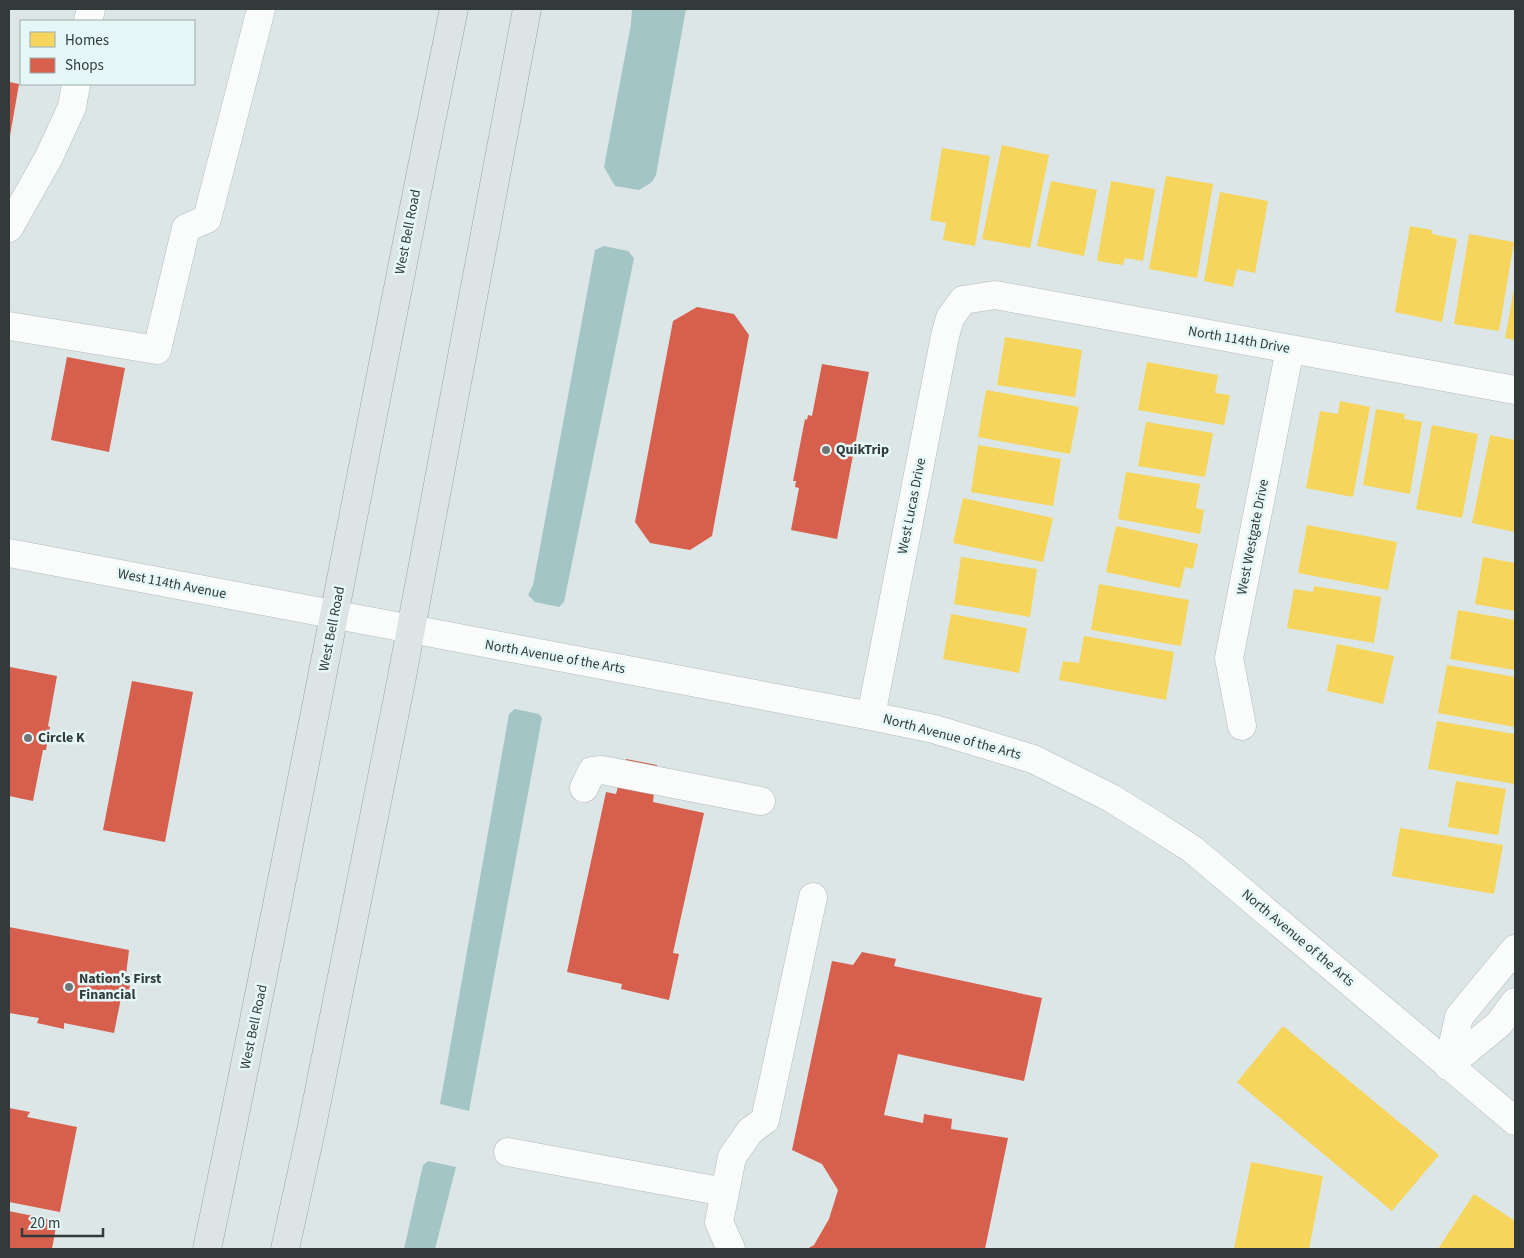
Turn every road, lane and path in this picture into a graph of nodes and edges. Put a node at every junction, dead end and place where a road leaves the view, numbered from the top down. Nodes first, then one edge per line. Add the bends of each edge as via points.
1 (260, 9) edge
2 (454, 9) edge
3 (527, 9) edge
4 (76, 85) edge
5 (10, 225) edge
6 (963, 300) joint
7 (9, 326) edge
8 (1290, 349) junction
9 (1515, 390) edge
10 (9, 553) edge
11 (335, 614) junction
12 (412, 630) junction
13 (871, 716) junction
14 (1242, 726) dead end
15 (584, 788) dead end
16 (761, 801) dead end
17 (813, 897) dead end
18 (1515, 949) edge
19 (1515, 1002) edge
20 (1448, 1066) junction
21 (1515, 1121) edge
22 (508, 1152) dead end
23 (725, 1192) junction
24 (207, 1249) edge
25 (285, 1249) edge
26 (731, 1249) edge

1 - 7 street via 207,219 186,228 156,350
2 - 11 main road, West Bell Road
3 - 12 main road
4 - 5 street via 72,107 49,157
6 - 8 street, North 114th Drive via 995,294
6 - 13 street, West Lucas Drive via 950,318 945,336
8 - 9 street, North 114th Drive
8 - 14 street, West Westgate Drive via 1229,658
10 - 11 street, West 114th Avenue
11 - 12 street, North Avenue of the Arts
11 - 24 main road, West Bell Road via 268,960
12 - 13 street, North Avenue of the Arts
12 - 25 main road
13 - 20 street, North Avenue of the Arts via 934,729 1032,759 1111,798 1192,849
15 - 16 street via 592,771 602,770
17 - 23 street via 765,1120 750,1131 732,1157
18 - 20 street via 1459,1017
19 - 20 street via 1499,1024
20 - 21 street, North Avenue of the Arts
22 - 23 street
23 - 26 street via 719,1222

